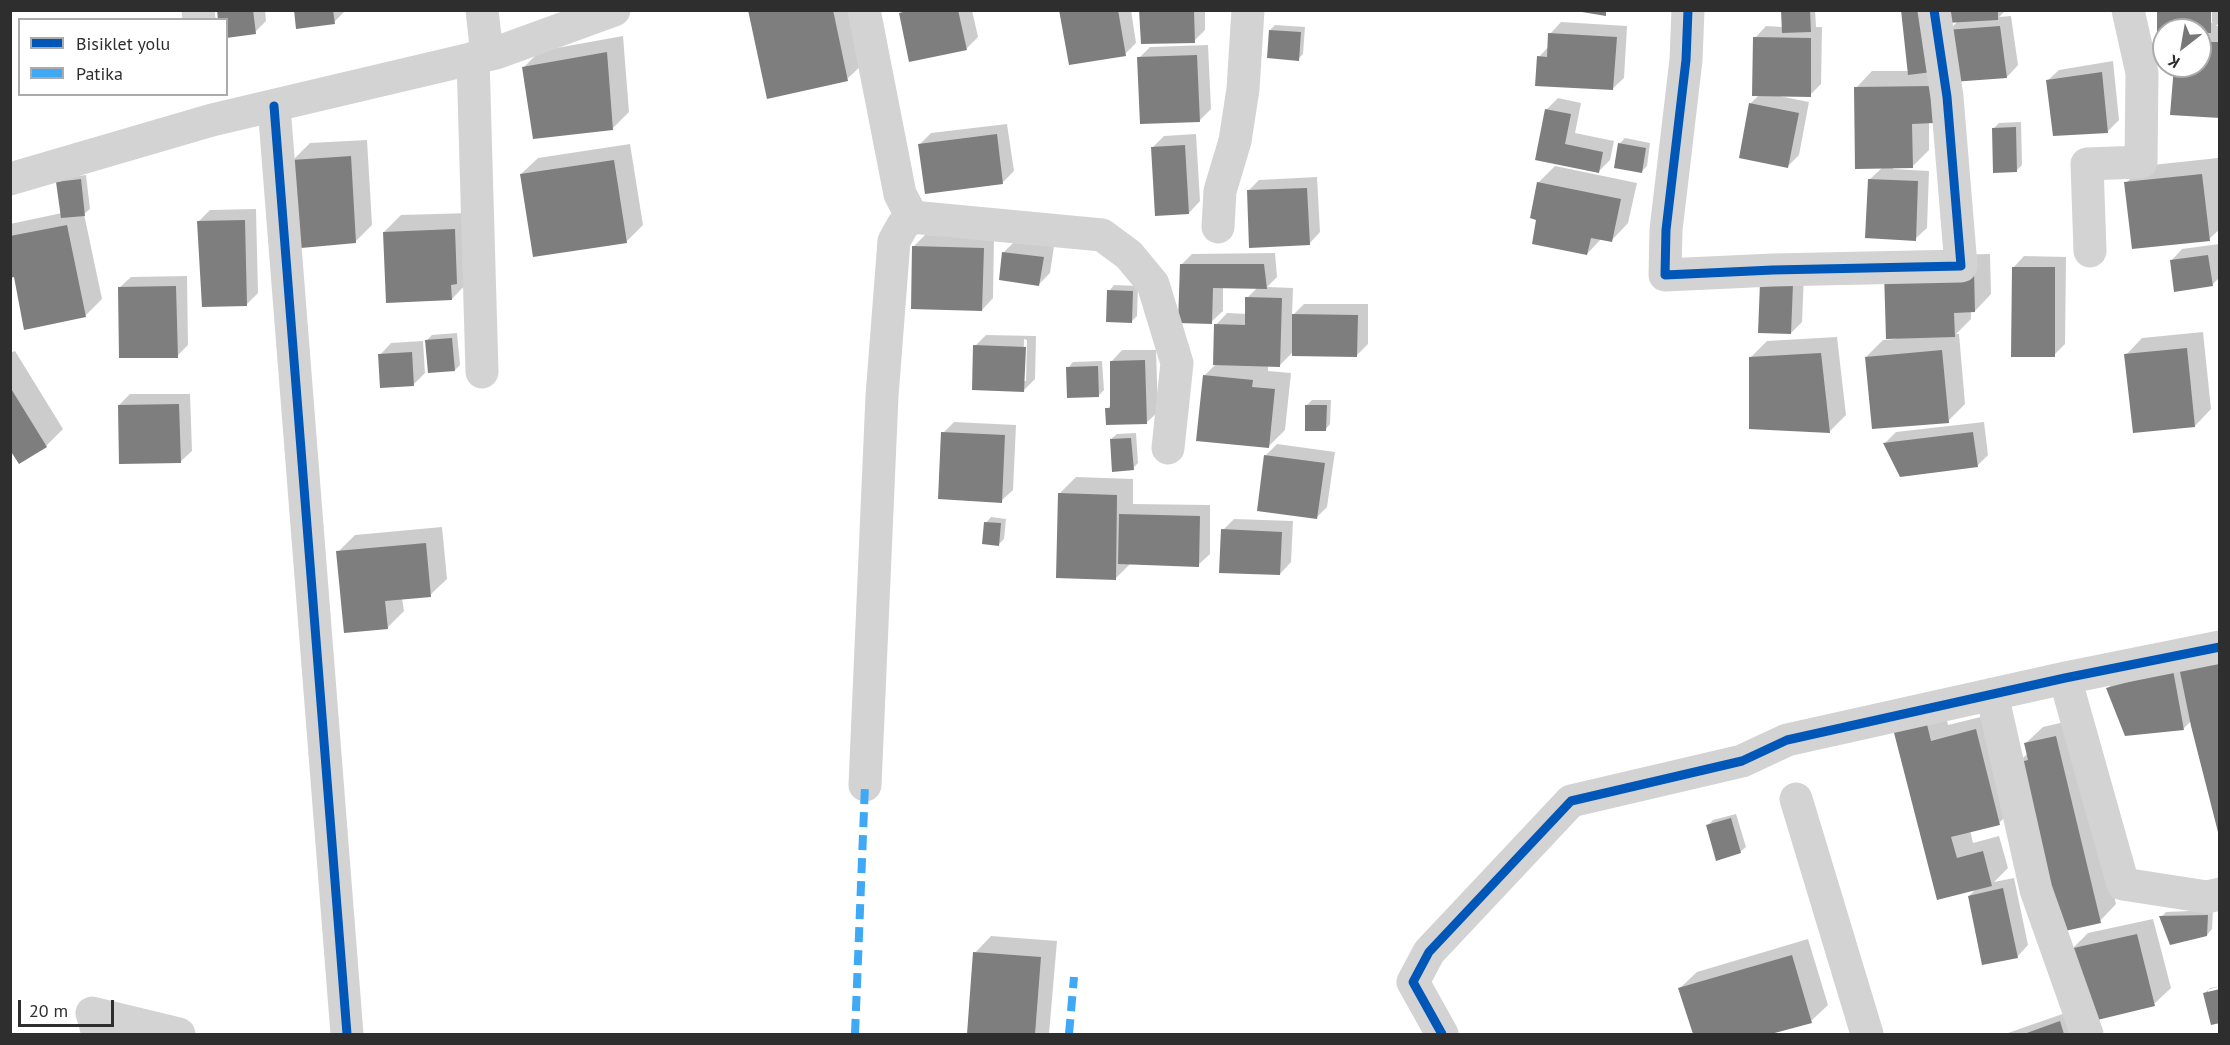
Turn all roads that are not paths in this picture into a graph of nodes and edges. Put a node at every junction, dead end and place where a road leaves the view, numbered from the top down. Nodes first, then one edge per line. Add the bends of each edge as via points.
1 (483, 10) edge
2 (614, 10) edge
3 (864, 10) edge
4 (1248, 10) edge
5 (1688, 10) edge
6 (1934, 10) edge
7 (2128, 10) edge
8 (480, 57) junction
9 (222, 106) edge
10 (274, 106) junction
11 (10, 179) edge
12 (912, 217) junction
13 (1218, 227) dead end
14 (2090, 251) dead end
15 (482, 372) dead end
16 (1168, 448) dead end
17 (2220, 647) edge
18 (2065, 678) junction
19 (1992, 694) junction
20 (865, 784) dead end
21 (1796, 799) dead end
22 (2220, 894) edge
23 (98, 1035) edge
24 (179, 1035) edge
25 (347, 1035) edge
26 (1442, 1035) edge
27 (1867, 1035) edge
28 (2087, 1035) edge

1 - 8 street
2 - 8 street
3 - 12 street via 900,194
4 - 13 street via 1243,89 1235,141 1220,191
5 - 6 street via 1665,275 1961,267 1947,97
7 - 14 street via 2142,73 2141,162 2087,164
8 - 10 street
8 - 15 street
9 - 10 street
9 - 11 street
10 - 25 street
12 - 16 street via 1102,235 1129,255 1153,284 1177,363
12 - 20 street via 894,241 882,396
17 - 18 street
18 - 19 street
18 - 22 street via 2123,884 2206,897
19 - 26 street via 1787,740 1742,761 1571,801 1429,952 1413,982
19 - 28 street via 2036,890
21 - 27 street
23 - 24 street via 92,1013

